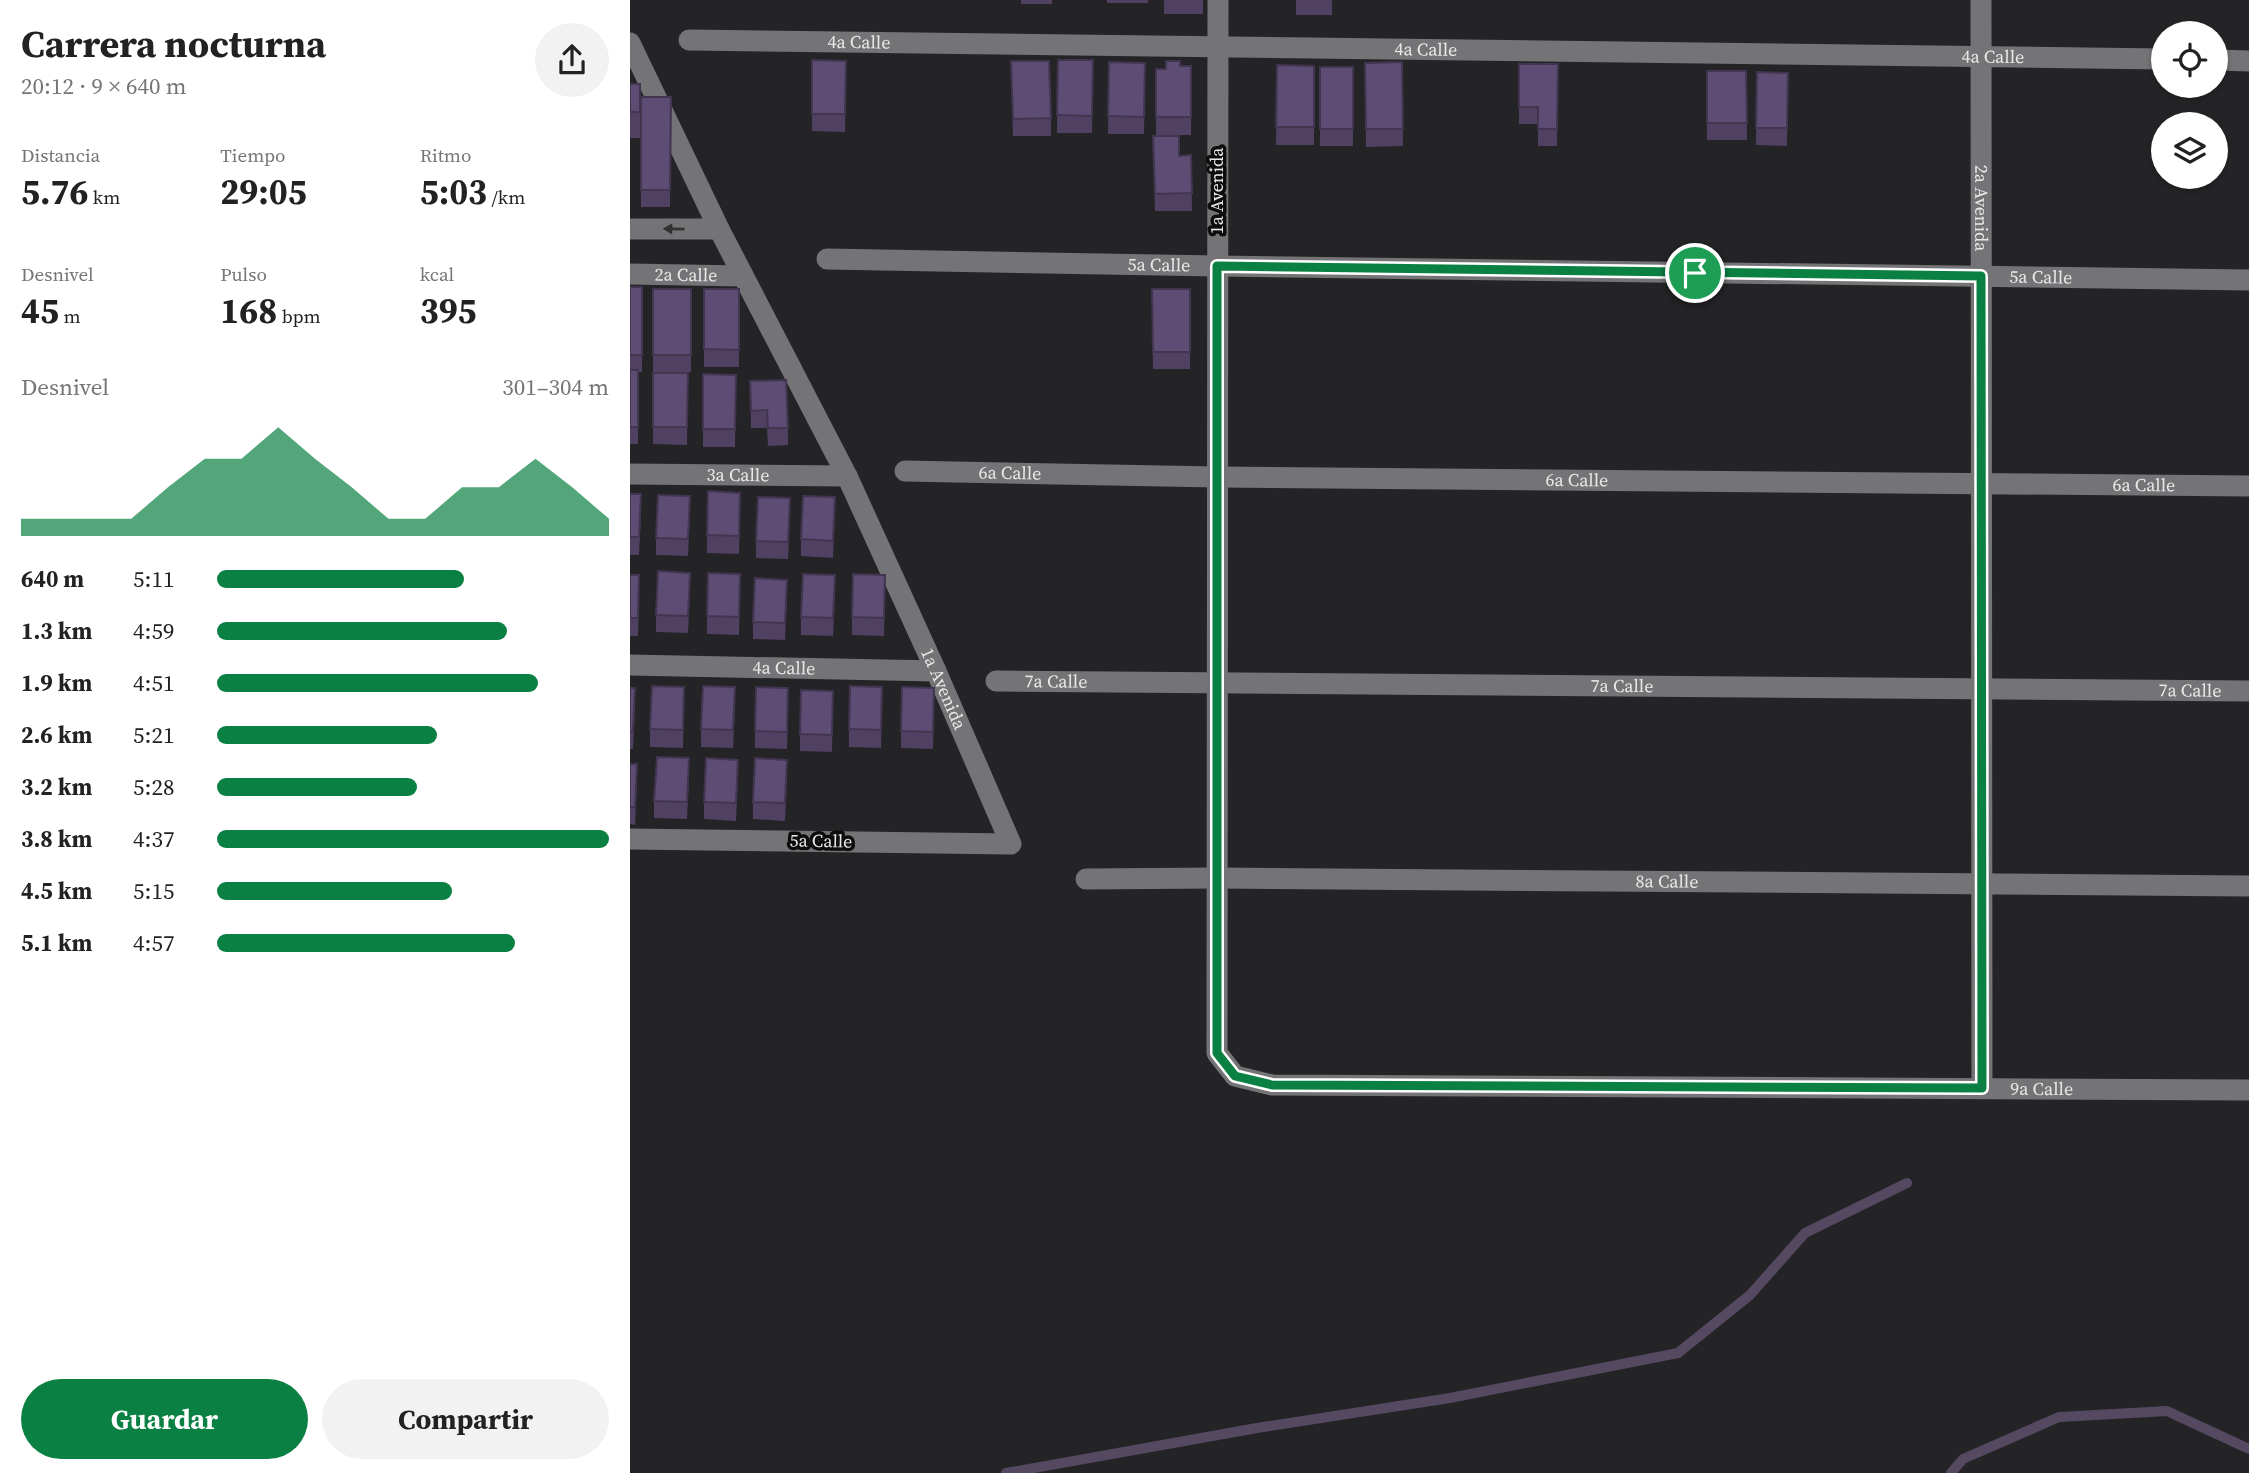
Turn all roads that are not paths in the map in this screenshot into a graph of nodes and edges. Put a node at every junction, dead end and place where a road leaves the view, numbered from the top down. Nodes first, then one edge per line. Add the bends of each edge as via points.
1 (1218, 0) edge
2 (1981, 0) edge
3 (689, 40) dead end
4 (630, 43) edge
5 (1217, 47) junction
6 (1982, 57) junction
7 (2151, 60) edge
8 (2228, 60) edge
9 (2249, 61) edge
10 (630, 229) edge
11 (719, 229) junction
12 (827, 259) dead end
13 (1217, 266) junction
14 (630, 274) edge
15 (743, 276) junction
16 (1981, 276) junction
17 (2249, 280) edge
18 (905, 471) dead end
19 (630, 474) edge
20 (847, 476) junction
21 (1217, 477) junction
22 (1982, 482) junction
23 (2249, 486) edge
24 (630, 665) edge
25 (936, 671) junction
26 (996, 681) dead end
27 (1217, 681) junction
28 (1981, 688) junction
29 (2249, 691) edge
30 (630, 839) edge
31 (1012, 844) joint
32 (1217, 878) junction
33 (1086, 879) dead end
34 (1981, 884) junction
35 (2249, 886) edge
36 (1217, 1053) joint
37 (1982, 1088) junction
38 (2249, 1090) edge

1 - 5 street, 1a Avenida
2 - 6 street, 2a Avenida
3 - 5 street, 4a Calle
4 - 11 street, 1a Avenida
5 - 6 street, 4a Calle
5 - 13 street, 1a Avenida
6 - 7 street, 4a Calle
6 - 16 street, 2a Avenida
8 - 9 street
11 -> 10 street
11 - 15 street, 1a Avenida
12 - 13 street, 5a Calle
13 - 16 street, 5a Calle
13 - 21 street, 1a Avenida
14 - 15 street, 2a Calle
15 - 20 street, 1a Avenida
16 - 17 street, 5a Calle
16 - 22 street, 2a Avenida
18 - 21 street, 6a Calle
19 - 20 street, 3a Calle
20 - 25 street, 1a Avenida
21 - 22 street, 6a Calle
21 - 27 street, 1a Avenida
22 - 23 street, 6a Calle
22 - 28 street, 2a Avenida
24 - 25 street, 4a Calle
25 - 31 street, 1a Avenida
26 - 27 street, 7a Calle
27 - 28 street, 7a Calle
27 - 32 street, 1a Avenida
28 - 29 street, 7a Calle
28 - 34 street, 2a Avenida
30 - 31 street, 5a Calle
32 - 33 street, 8a Calle
32 - 34 street, 8a Calle
32 - 36 street, 1a Avenida
34 - 35 street, 8a Calle
34 - 37 street, 2a Avenida
36 - 37 street, 9a Calle via 1235,1076 1272,1085
37 - 38 street, 9a Calle

